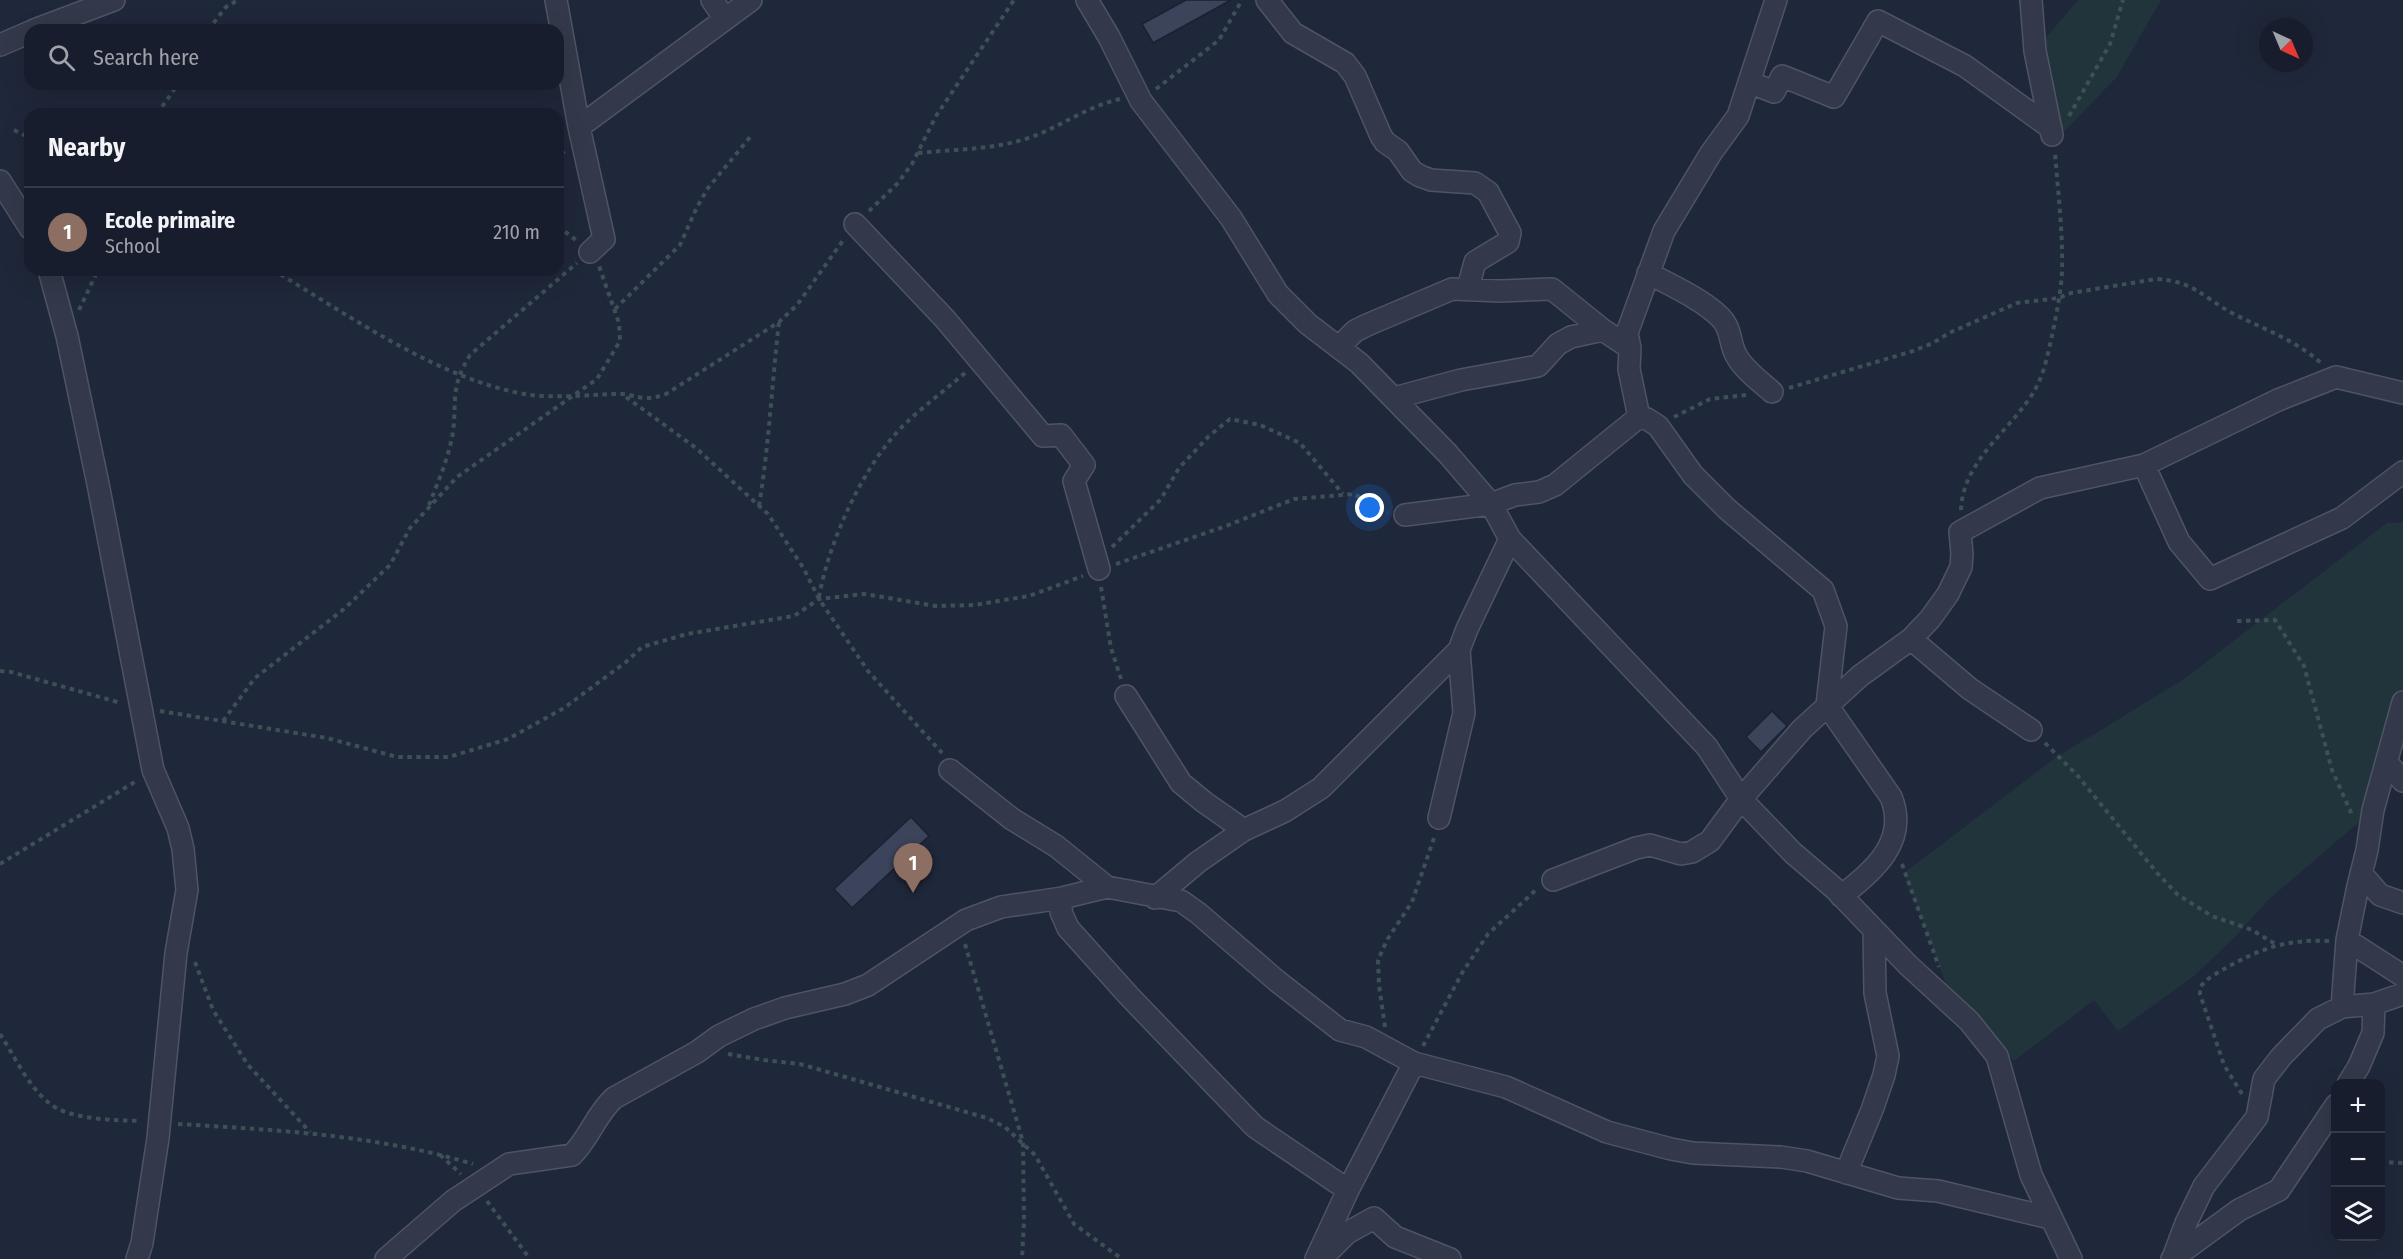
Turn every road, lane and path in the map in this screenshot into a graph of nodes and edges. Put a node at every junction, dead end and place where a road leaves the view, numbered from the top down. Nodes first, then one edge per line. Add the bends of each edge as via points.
1 (114, 0) edge
2 (238, 0) edge
3 (556, 0) edge
4 (712, 0) edge
5 (751, 0) edge
6 (1087, 0) edge
7 (1242, 0) edge
8 (1268, 0) edge
9 (1776, 0) edge
10 (2031, 0) edge
11 (2123, 0) edge
12 (725, 20) junction
13 (51, 24) edge
14 (213, 24) edge
15 (560, 24) edge
16 (24, 34) edge
17 (564, 44) edge
18 (0, 45) edge
19 (1749, 82) junction
20 (174, 90) edge
21 (1141, 101) junction
22 (161, 108) edge
23 (579, 127) junction
24 (14, 129) dead end
25 (24, 135) edge
26 (2052, 135) junction
27 (751, 136) dead end
28 (917, 153) dead end
29 (0, 181) edge
30 (24, 219) edge
31 (855, 224) dead end
32 (564, 230) edge
33 (591, 252) junction
34 (564, 273) edge
35 (1648, 273) junction
36 (51, 276) edge
37 (95, 276) edge
38 (283, 276) edge
39 (560, 276) edge
40 (1468, 288) junction
41 (2059, 297) junction
42 (615, 309) junction
43 (779, 322) dead end
44 (1603, 330) junction
45 (67, 336) junction
46 (1339, 347) junction
47 (1630, 348) junction
48 (979, 361) junction
49 (459, 373) junction
50 (2336, 377) junction
51 (1772, 392) junction
52 (2403, 393) edge
53 (575, 395) junction
54 (1394, 398) junction
55 (1648, 422) junction
56 (2144, 465) junction
57 (2403, 472) edge
58 (1344, 495) junction
59 (1491, 504) junction
60 (759, 506) junction
61 (428, 508) junction
62 (1405, 515) joint
63 (1960, 532) junction
64 (1510, 539) junction
65 (1099, 570) junction
66 (819, 599) junction
67 (2237, 621) dead end
68 (1911, 639) junction
69 (1459, 650) junction
70 (0, 671) edge
71 (1126, 696) joint
72 (2403, 702) edge
73 (1827, 705) junction
74 (143, 709) junction
75 (223, 721) junction
76 (2031, 730) joint
77 (2388, 765) junction
78 (153, 770) junction
79 (950, 770) joint
80 (2403, 781) edge
81 (1742, 799) junction
82 (1439, 818) joint
83 (2354, 820) dead end
84 (1244, 830) junction
85 (1895, 837) junction
86 (0, 864) edge
87 (2361, 873) junction
88 (1553, 880) joint
89 (1107, 887) junction
90 (1841, 896) junction
91 (1062, 898) junction
92 (1155, 898) junction
93 (2403, 903) edge
94 (966, 920) junction
95 (1874, 931) junction
96 (2347, 940) junction
97 (2277, 945) junction
98 (193, 957) dead end
99 (2403, 976) edge
100 (1943, 977) dead end
101 (2403, 994) edge
102 (2374, 1004) junction
103 (2342, 1007) junction
104 (0, 1034) edge
105 (1388, 1048) junction
106 (718, 1053) dead end
107 (1414, 1063) junction
108 (2350, 1079) edge
109 (2331, 1112) edge
110 (2257, 1117) junction
111 (159, 1122) junction
112 (311, 1133) junction
113 (1023, 1142) junction
114 (2385, 1162) edge
115 (2403, 1163) edge
116 (478, 1166) dead end
117 (1846, 1173) junction
118 (1347, 1190) junction
119 (2050, 1218) junction
120 (2173, 1258) edge
121 (137, 1259) edge
122 (386, 1259) edge
123 (1022, 1259) edge
124 (1122, 1259) edge
125 (1316, 1259) edge
126 (1321, 1259) edge
127 (1450, 1259) edge
128 (2071, 1259) edge

1 - 13 street
2 - 14 path
3 - 15 street
4 - 12 street
5 - 12 street
6 - 21 street
7 - 21 path via 1219,40
8 - 40 street via 1293,33 1345,63 1355,76 1385,142 1398,151 1412,171 1431,180 1474,183 1488,192 1510,233 1508,242 1475,262
9 - 19 street
10 - 26 street via 2035,51
11 - 26 path via 2110,44
12 - 23 street
16 - 18 street
17 - 23 street
19 - 26 street via 1774,92 1782,76 1834,97 1878,21 1965,66
19 - 35 street via 1738,116 1664,231
20 - 22 path
21 - 28 path via 1119,99 1088,108 1035,135 1003,146
21 - 46 street via 1231,218 1278,294
23 - 33 street via 604,239
24 - 25 path
26 - 41 path via 2061,229
27 - 42 path via 708,188 680,245
29 - 30 street
31 - 48 street
32 - 33 path
33 - 34 path
33 - 42 path
35 - 47 street via 1627,333
35 - 51 street via 1720,316 1729,328 1734,354
36 - 45 street
37 - 45 path
38 - 49 path via 431,363
39 - 49 path via 470,355
40 - 44 street via 1552,289
40 - 46 street via 1452,289 1379,319 1355,331
41 - 50 path via 2156,279 2177,282 2202,291 2231,312 2310,353
41 - 51 path via 2017,303 1913,351
41 - 63 path via 2048,357 2038,384 1984,452 1963,490
42 - 53 path via 620,341 597,379
43 - 60 path
44 - 47 street
44 - 54 street via 1570,337 1538,366 1461,380
45 - 74 street
46 - 54 street
47 - 55 street via 1629,369
48 - 65 street via 1043,436 1061,435 1084,465 1074,481
48 - 66 path via 905,424 875,459 842,523 824,571
49 - 53 path via 531,395
49 - 61 path via 453,399 453,432
50 - 52 street
50 - 56 street via 2278,400
51 - 55 path via 1710,399
53 - 60 path via 621,393 696,448
53 - 61 path via 458,477
54 - 59 street
55 - 59 street via 1555,485
55 - 73 street via 1727,509 1822,590 1836,626
56 - 57 street via 2179,542 2210,579 2342,518
56 - 63 street via 2040,488
58 - 62 path via 1354,494 1395,517
58 - 65 path via 1294,499
58 - 65 path via 1300,443 1260,425 1230,419 1179,468 1161,499 1109,550
59 - 62 street
59 - 64 street
60 - 66 path via 804,569
61 - 75 path via 410,528 390,566 344,609 255,678
63 - 68 street via 1962,554 1948,594
64 - 69 street
64 - 81 street via 1707,747
65 - 66 path via 1029,596 974,605 936,606 864,594
65 - 71 path via 1104,617
66 - 75 path via 794,616 687,634 642,647 564,708 508,739 449,757 397,757 327,738
66 - 79 path via 868,671 940,750
67 - 83 path via 2275,620 2304,666 2332,770
68 - 73 street
68 - 76 street via 1970,689
69 - 82 street via 1464,712
69 - 84 street via 1321,788
70 - 74 path
71 - 84 street via 1181,783
72 - 77 street
73 - 81 street
73 - 85 street via 1891,797 1897,814
74 - 75 path
74 - 78 street
76 - 97 path via 2077,775 2178,895 2212,916 2252,930
77 - 80 street
77 - 87 street via 2373,810
78 - 86 path
78 - 111 street via 178,828 187,890 176,954
79 - 89 street
81 - 88 street via 1710,841 1692,852 1681,854 1643,846
81 - 90 street
82 - 105 path via 1412,902 1378,960
84 - 92 street
85 - 90 street via 1873,869
85 - 100 path via 1904,873
87 - 93 street via 2380,895
87 - 96 street
88 - 107 path via 1542,884 1488,934 1462,973
89 - 91 street
89 - 92 street
90 - 95 street
91 - 94 street via 1001,907
91 - 118 street via 1061,912 1068,928 1255,1127
92 - 105 street via 1181,902 1207,920 1340,1030
94 - 113 path via 963,933
94 - 122 street via 868,985 785,1008 719,1036 614,1098 572,1155 509,1164 453,1201
95 - 117 street via 1875,993 1888,1056 1872,1110
95 - 119 street via 1969,1021 1997,1056 2031,1175
96 - 97 path via 2302,940
96 - 99 street
96 - 103 street
97 - 110 path via 2250,954 2200,988 2224,1065
98 - 112 path via 213,1010 248,1065
101 - 102 street
102 - 103 street
102 - 108 street via 2373,1033
103 - 110 street via 2318,1019 2264,1079
104 - 111 path via 37,1091 51,1105 104,1119
105 - 107 street
106 - 113 path via 800,1064 873,1084 987,1118
107 - 117 street via 1506,1087 1607,1132 1671,1149 1781,1157
107 - 118 street
109 - 120 street via 2279,1190 2239,1210
110 - 120 street via 2204,1186
111 - 112 path
111 - 121 street
112 - 116 path via 437,1153
113 - 123 path
113 - 124 path via 1035,1155 1074,1224
114 - 115 path
117 - 119 street via 1898,1188 1938,1191
118 - 125 street
119 - 128 street
126 - 127 street via 1347,1233 1374,1218 1395,1237

